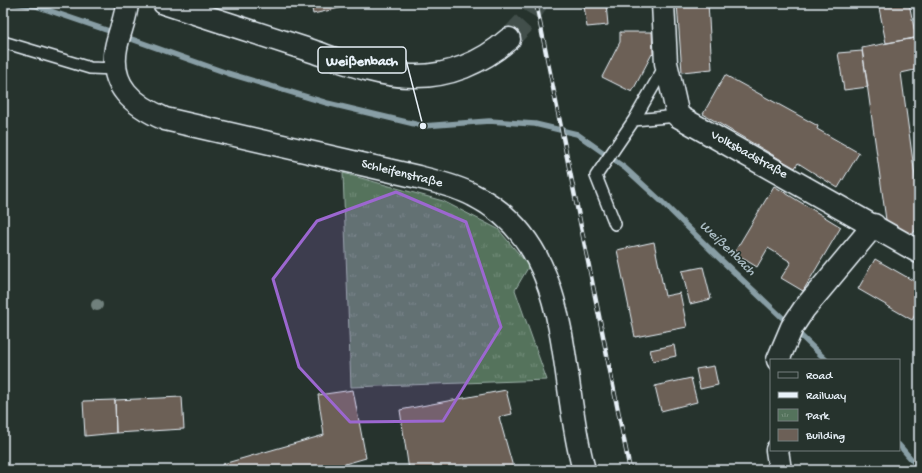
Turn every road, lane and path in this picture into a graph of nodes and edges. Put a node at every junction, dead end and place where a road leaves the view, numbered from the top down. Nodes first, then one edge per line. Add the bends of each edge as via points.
1 (164, 3) edge
2 (663, 3) edge
3 (127, 9) edge
4 (509, 39) tunnel mouth
5 (3, 42) edge
6 (666, 63) junction
7 (116, 69) junction
8 (678, 116) junction
9 (634, 120) junction
10 (615, 224) dead end
11 (874, 225) junction
12 (919, 252) edge
13 (781, 353) edge
14 (776, 451) edge
15 (584, 470) edge
16 (780, 470) edge

1 - 4 street via 344,62 399,76 447,73 470,65
2 - 6 street
3 - 7 street, Schleifenstraße via 117,46
5 - 7 lane via 90,68
6 - 8 street
6 - 9 lane
7 - 15 street, Schleifenstraße via 119,81 132,100 165,119 452,186 472,194 503,214 529,243 549,282 558,315
8 - 9 lane
8 - 11 street, Volksbadstraße
9 - 10 lane via 596,176
11 - 12 street, Volksbadstraße
11 - 13 street via 804,309 792,327
14 - 16 street

